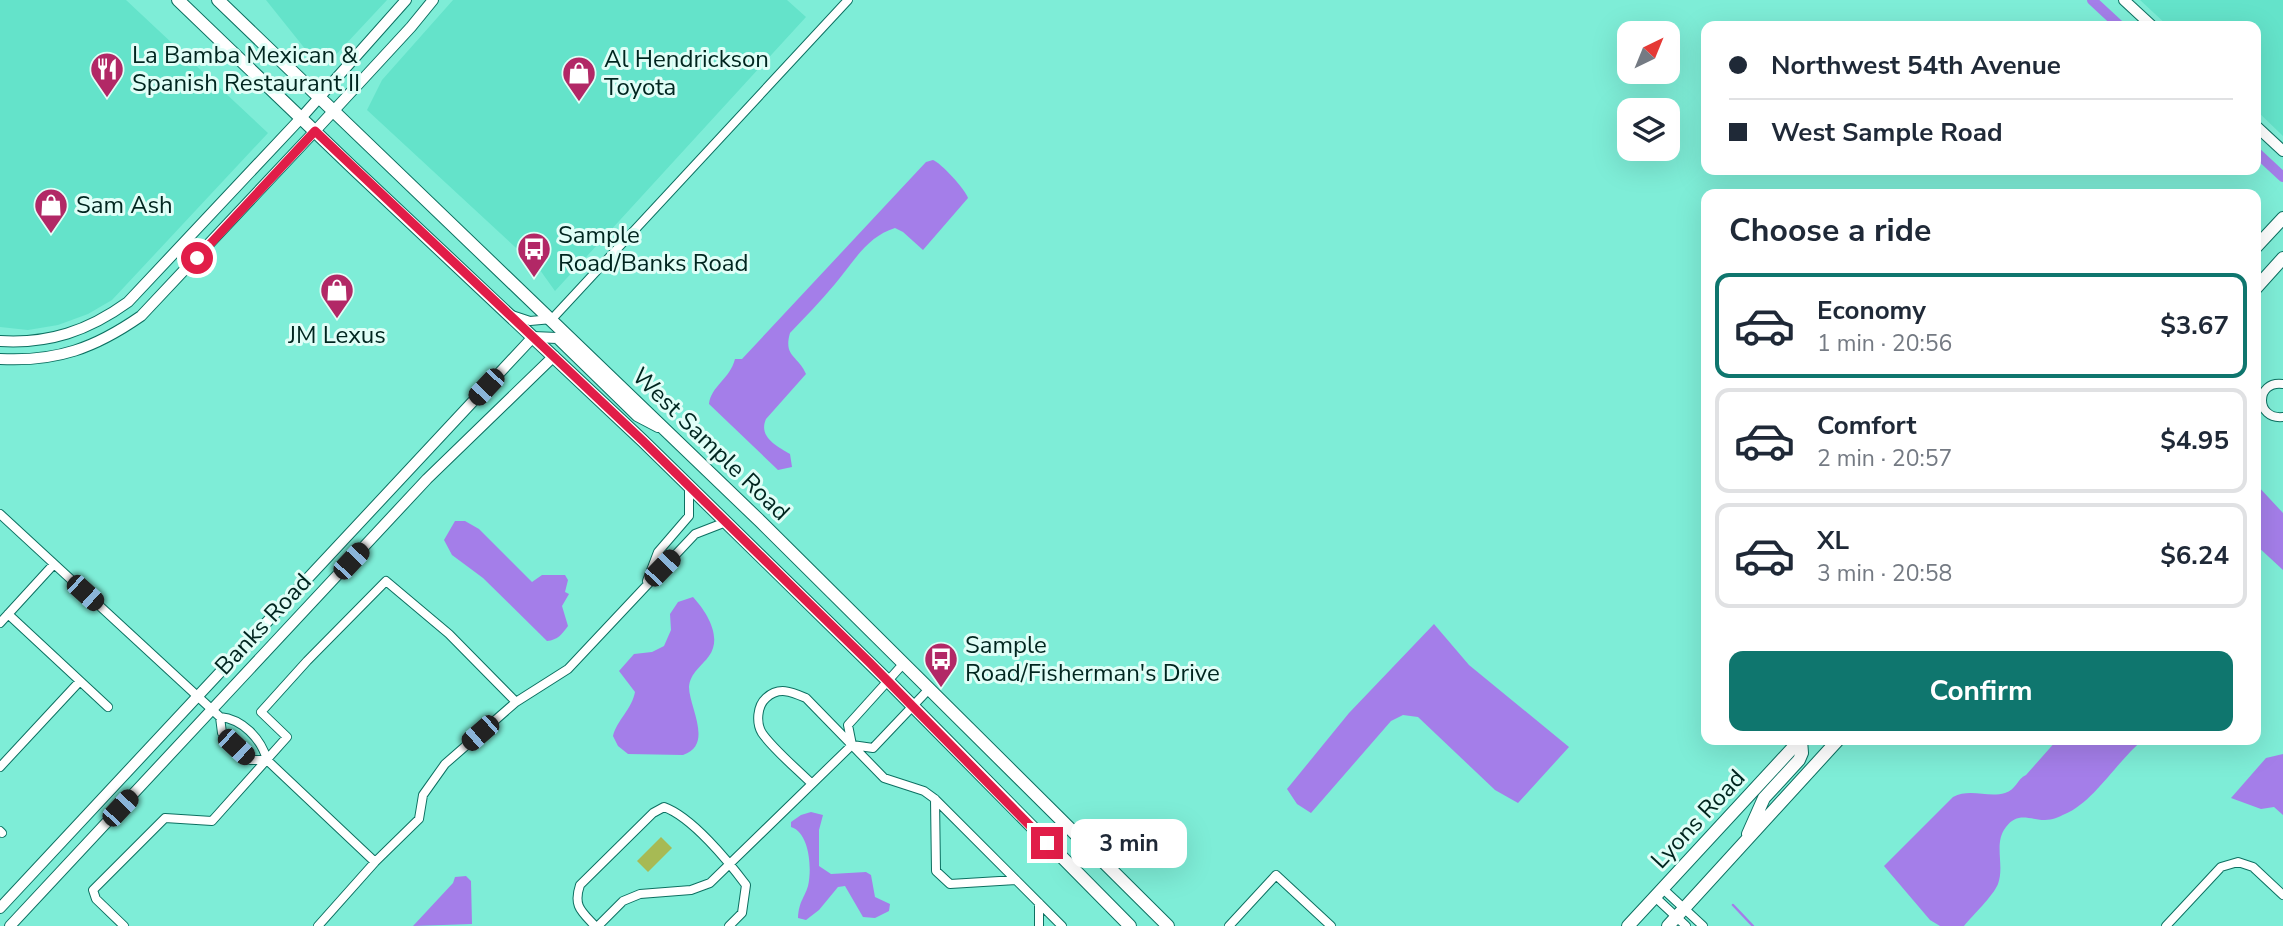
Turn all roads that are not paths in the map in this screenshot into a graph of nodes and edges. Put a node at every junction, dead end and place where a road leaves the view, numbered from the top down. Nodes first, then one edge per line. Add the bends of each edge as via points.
1 (178, 0) edge
2 (218, 0) edge
3 (406, 0) edge
4 (433, 0) edge
5 (848, 0) edge
6 (2124, 0) edge
7 (2147, 21) edge
8 (320, 96) junction
9 (334, 110) junction
10 (301, 118) junction
11 (315, 131) junction
12 (2261, 131) edge
13 (2283, 151) edge
14 (2283, 218) edge
15 (2261, 242) edge
16 (2283, 258) edge
17 (2261, 282) edge
18 (507, 313) junction
19 (552, 319) junction
20 (533, 337) junction
21 (0, 341) edge
22 (554, 356) junction
23 (0, 359) edge
24 (2283, 384) edge
25 (2283, 417) edge
26 (670, 434) junction
27 (689, 486) junction
28 (0, 514) edge
29 (726, 522) junction
30 (54, 565) junction
31 (646, 585) junction
32 (8, 614) junction
33 (0, 623) edge
34 (904, 663) junction
35 (80, 681) junction
36 (888, 681) junction
37 (929, 689) junction
38 (198, 696) junction
39 (516, 702) junction
40 (108, 707) dead end
41 (913, 707) junction
42 (216, 713) junction
43 (852, 745) junction
44 (1795, 745) edge
45 (1801, 745) edge
46 (1833, 745) edge
47 (267, 760) junction
48 (0, 767) edge
49 (812, 784) junction
50 (934, 799) junction
51 (1744, 844) junction
52 (375, 862) junction
53 (731, 864) junction
54 (1016, 880) junction
55 (1659, 892) junction
56 (2283, 895) edge
57 (1039, 903) junction
58 (0, 908) edge
59 (1679, 919) edge
60 (10, 926) edge
61 (124, 926) edge
62 (318, 926) edge
63 (596, 926) edge
64 (729, 926) edge
65 (1039, 926) edge
66 (1062, 926) edge
67 (1130, 926) edge
68 (1168, 926) edge
69 (1229, 926) edge
70 (1331, 926) edge
71 (1628, 926) edge
72 (1703, 926) edge
73 (2166, 926) edge

1 - 10 main road, West Sample Road
2 - 8 main road, West Sample Road
3 - 8 street
4 - 9 street
5 - 19 street
6 - 7 street
8 - 9 main road, West Sample Road
8 - 10 street
9 - 11 street
9 - 19 main road, West Sample Road
10 - 11 main road, West Sample Road
10 - 21 street via 128,302 84,329 54,339
11 - 18 main road, West Sample Road
11 - 23 street via 141,316 91,346 56,357
12 - 13 street
14 - 15 main road
16 - 17 main road
18 - 19 street via 530,321
18 - 20 main road, West Sample Road
19 - 26 main road, West Sample Road
20 - 22 main road, West Sample Road
20 - 26 street via 557,338 638,416
20 - 38 street, Banks Road
22 - 27 main road, West Sample Road
22 - 42 street, Banks Road via 427,479
24 - 25 street via 2269,386 2261,399 2268,414
26 - 34 main road, West Sample Road
27 - 29 main road, West Sample Road
27 - 31 street via 689,516 658,552
28 - 30 street
29 - 31 street via 695,534
29 - 36 main road, West Sample Road
30 - 32 street
30 - 38 street
31 - 39 street via 568,670
32 - 33 street
32 - 35 street
34 - 36 street
34 - 37 main road, West Sample Road
35 - 40 street
35 - 48 street
36 - 41 main road, West Sample Road
36 - 43 street via 848,725
37 - 41 street
37 - 68 main road, West Sample Road
38 - 42 street
38 - 58 street, Banks Road
39 - 47 street via 449,634 386,581 261,712 287,737
39 - 52 street via 445,764 423,795 419,819
41 - 43 street via 873,748
41 - 67 main road, West Sample Road
42 - 47 street via 234,718 263,745
42 - 47 street via 222,733 250,760
42 - 60 street, Banks Road
43 - 49 street
43 - 49 street via 806,698 779,690 764,699 758,713 761,732
43 - 50 street via 884,778 924,790
44 - 55 main road, Lyons Road
45 - 51 main road via 1799,760 1764,798
46 - 51 main road, Lyons Road
47 - 52 street
47 - 61 street via 212,821 165,818 93,890 96,899
49 - 53 street
50 - 54 street
50 - 54 street via 936,871 950,884
51 - 59 main road, Lyons Road
52 - 62 street
53 - 63 street via 710,884 640,894 623,901
53 - 63 street via 678,812 664,807 580,885 576,899 580,910
53 - 64 street via 746,885 742,913
54 - 57 street
55 - 59 street
55 - 71 main road, Lyons Road
56 - 73 street via 2253,867 2238,862 2221,867
57 - 65 street
57 - 66 street
59 - 72 street
69 - 70 street via 1276,874

